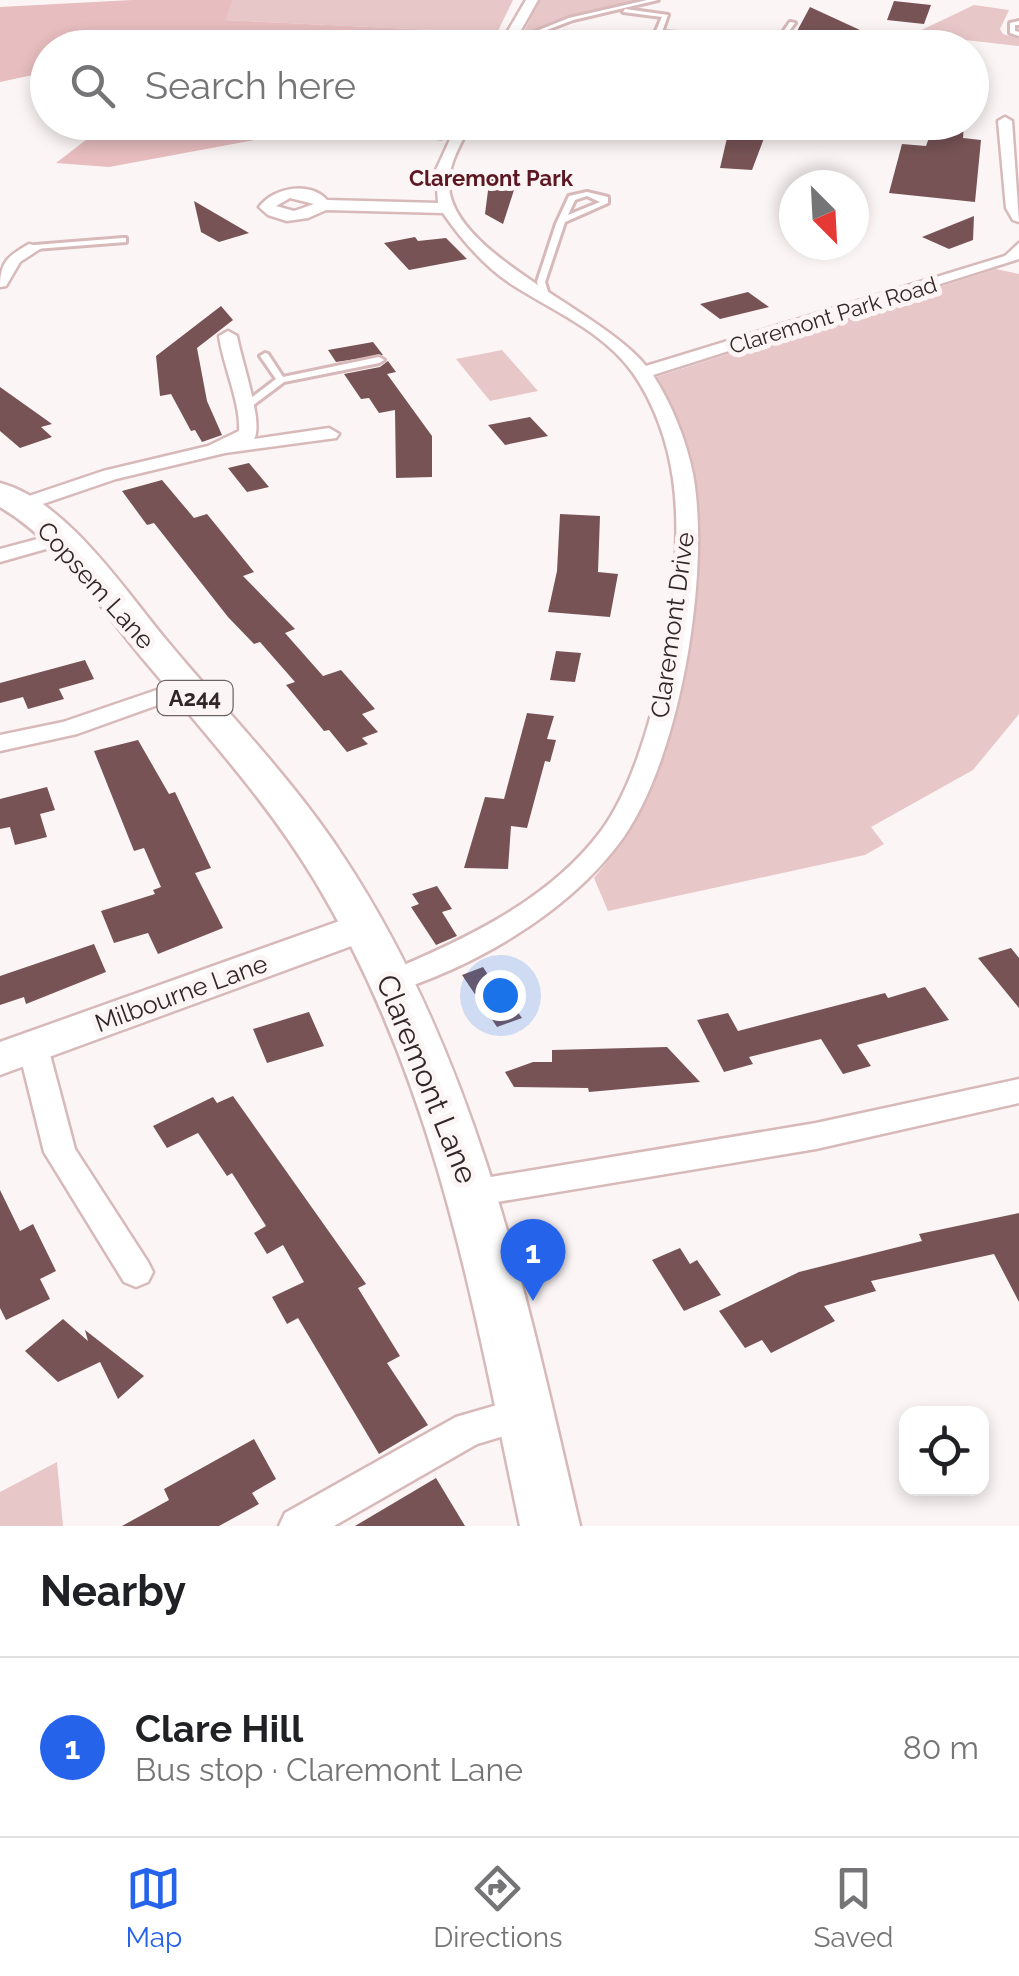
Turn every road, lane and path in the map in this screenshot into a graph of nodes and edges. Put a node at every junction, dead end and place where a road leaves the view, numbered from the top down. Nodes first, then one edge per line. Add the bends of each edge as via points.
1 (532, 0) edge
2 (655, 0) edge
3 (611, 10) junction
4 (792, 23) dead end
5 (1019, 23) edge
6 (551, 26) junction
7 (515, 30) edge
8 (541, 30) edge
9 (569, 30) edge
10 (660, 30) edge
11 (787, 30) edge
12 (1019, 34) edge
13 (1005, 121) dead end
14 (457, 140) edge
15 (322, 205) dead end
16 (448, 208) junction
17 (1019, 217) edge
18 (562, 220) junction
19 (123, 240) dead end
20 (35, 247) joint
21 (1019, 248) edge
22 (0, 282) edge
23 (545, 296) junction
24 (228, 336) dead end
25 (264, 356) dead end
26 (379, 360) dead end
27 (642, 374) junction
28 (281, 380) junction
29 (245, 407) junction
30 (329, 434) dead end
31 (214, 450) junction
32 (10, 499) edge
33 (60, 539) junction
34 (0, 556) edge
35 (186, 687) junction
36 (0, 742) edge
37 (362, 927) junction
38 (390, 982) junction
39 (16, 1053) edge
40 (1019, 1090) edge
41 (473, 1193) junction
42 (136, 1272) dead end
43 (524, 1414) junction
44 (298, 1526) edge
45 (550, 1526) edge

1 - 7 street
2 - 3 lane
3 - 6 lane
3 - 10 lane via 666,16
4 - 11 lane
5 - 12 lane via 1012,32
6 - 8 lane
6 - 9 lane
13 - 17 street
14 - 16 street via 440,177
15 - 16 street
16 - 23 street, Claremont Drive via 486,255
18 - 18 lane via 604,202 605,198 572,198
18 - 23 lane via 541,282
19 - 20 lane
20 - 22 street via 14,258
21 - 27 street, Claremont Park Road via 1011,260
23 - 27 street, Claremont Drive via 616,344
24 - 29 street
25 - 28 lane
26 - 28 lane
27 - 38 street, Claremont Drive via 681,462 688,524 668,684 648,762 620,824 568,882 468,950
28 - 29 lane
29 - 31 street via 248,434
30 - 31 street
31 - 32 street
32 - 33 main road, Copsem Lane / A244
33 - 34 street
33 - 35 main road, Copsem Lane / A244
35 - 36 street via 68,729
35 - 37 main road, Copsem Lane / A244 via 303,828
37 - 38 main road, Claremont Lane / A244
37 - 39 street, Milbourne Lane
38 - 41 main road, Claremont Lane / A244
39 - 42 street via 60,1152
40 - 41 street via 713,1153
41 - 43 main road, Claremont Lane / A244
43 - 44 street via 468,1429
43 - 45 main road, Claremont Lane / A244

